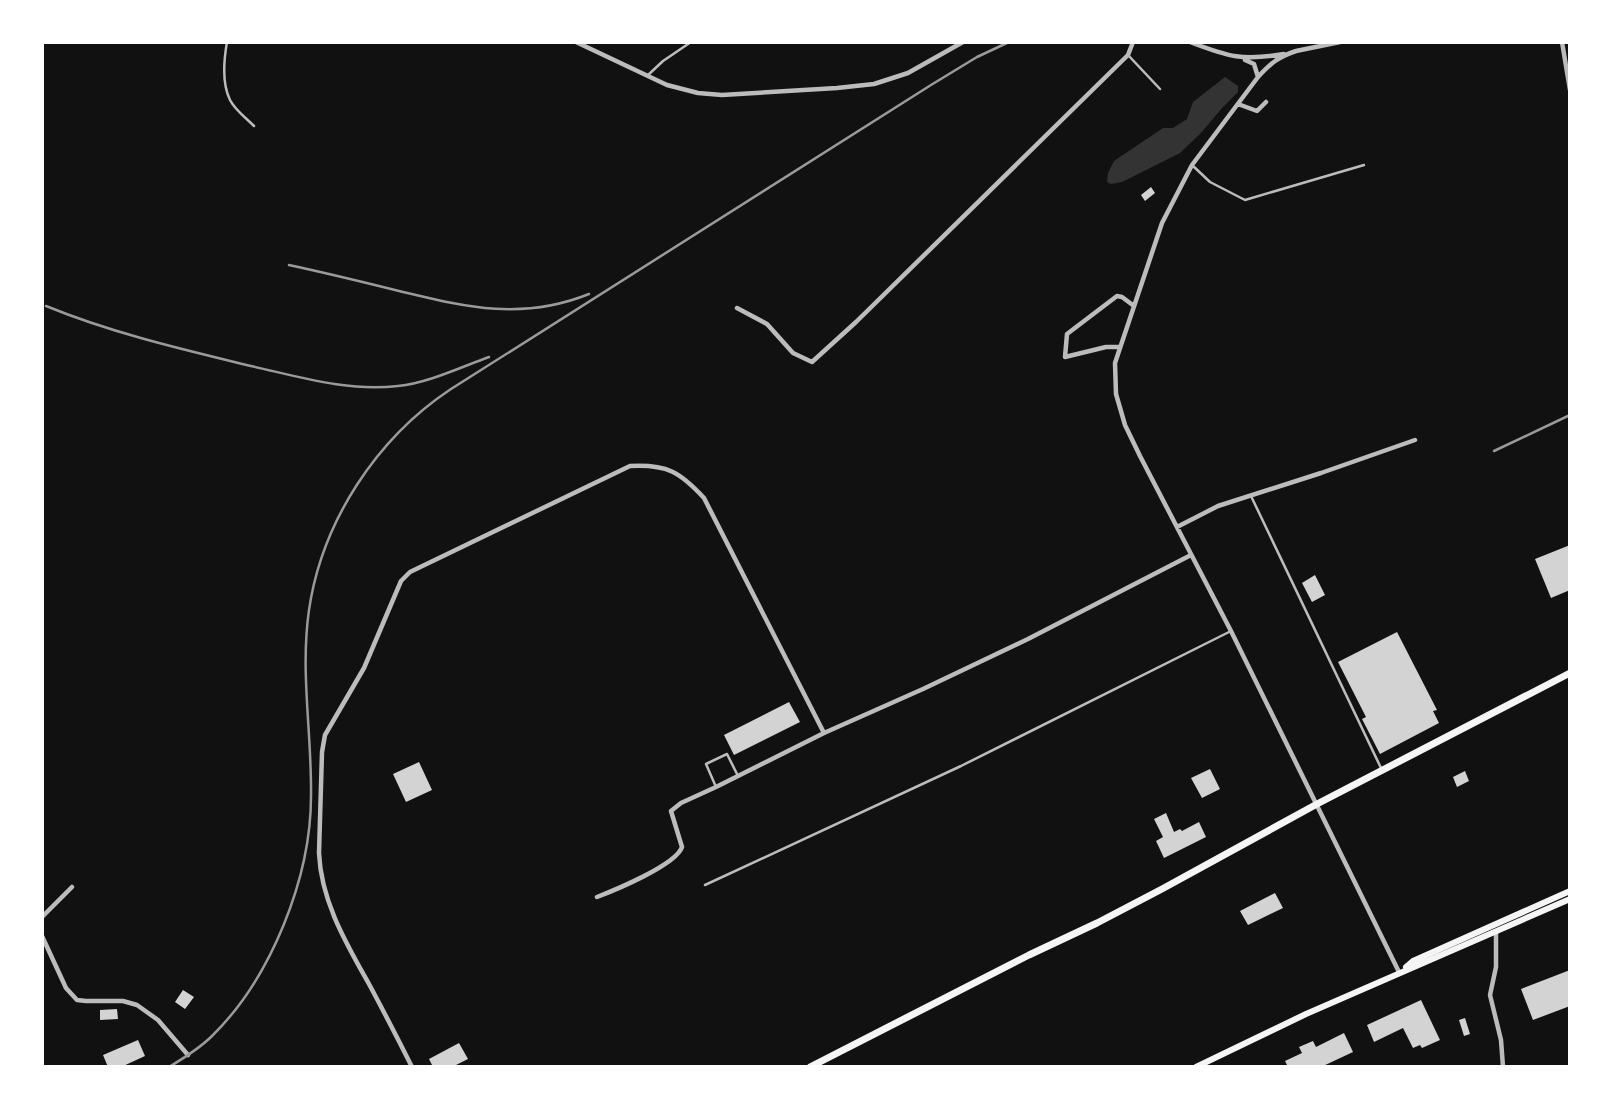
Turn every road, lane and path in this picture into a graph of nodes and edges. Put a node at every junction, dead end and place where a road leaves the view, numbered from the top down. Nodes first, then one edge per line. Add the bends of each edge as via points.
1 (227, 42) edge
2 (576, 42) edge
3 (691, 42) edge
4 (963, 42) edge
5 (1133, 42) edge
6 (1190, 42) edge
7 (1340, 42) edge
8 (1562, 42) edge
9 (1296, 51) junction
10 (1128, 55) junction
11 (1241, 58) junction
12 (648, 76) junction
13 (1258, 78) junction
14 (1160, 89) dead end
15 (1570, 90) edge
16 (1266, 102) dead end
17 (1238, 104) junction
18 (254, 126) dead end
19 (1364, 165) dead end
20 (1192, 166) junction
21 (1134, 306) junction
22 (737, 308) dead end
23 (1120, 347) junction
24 (1415, 440) dead end
25 (1250, 495) junction
26 (1177, 527) junction
27 (1191, 555) junction
28 (1231, 631) junction
29 (1570, 673) edge
30 (824, 733) junction
31 (1382, 771) junction
32 (737, 776) junction
33 (716, 787) junction
34 (1317, 804) junction
35 (705, 886) dead end
36 (72, 887) dead end
37 (1570, 891) edge
38 (597, 897) dead end
39 (1570, 899) edge
40 (42, 917) edge
41 (1495, 928) junction
42 (42, 936) edge
43 (1399, 972) junction
44 (188, 1055) dead end
45 (412, 1067) edge
46 (810, 1067) edge
47 (1196, 1067) edge
48 (1503, 1067) edge

1 - 18 lane via 230,100
2 - 12 street
3 - 12 lane
4 - 12 street via 908,73 874,84 837,88 722,95 698,93
5 - 10 street
6 - 11 street
7 - 9 street
8 - 15 street
9 - 11 street
9 - 13 street via 1278,58
10 - 14 lane
10 - 22 street via 812,362 793,353 767,324
11 - 13 street via 1254,64
13 - 17 street
16 - 17 street via 1257,111
17 - 20 street
19 - 20 lane via 1245,200 1210,182
20 - 21 street via 1162,223
21 - 23 street
21 - 23 street via 1116,296 1068,334 1065,357
23 - 26 street via 1115,363 1116,394 1125,425
24 - 25 street
25 - 26 street
25 - 31 lane
26 - 27 street
27 - 28 street
27 - 30 street via 1028,639
28 - 34 street
28 - 35 lane via 961,766
29 - 31 main road
30 - 32 street
30 - 45 street via 704,498 687,479 668,469 631,466 410,572 401,580 364,668 325,736 319,853 330,909
31 - 34 main road
32 - 33 street
32 - 33 lane via 727,754 706,764
33 - 38 street via 671,811 682,847 677,856
34 - 43 street
34 - 46 main road via 1141,900
36 - 40 street
37 - 41 main road
39 - 41 main road
41 - 43 main road
41 - 48 street via 1496,967 1490,995 1502,1040
42 - 44 street via 66,988 77,1000 137,1005 158,1020
43 - 47 main road

